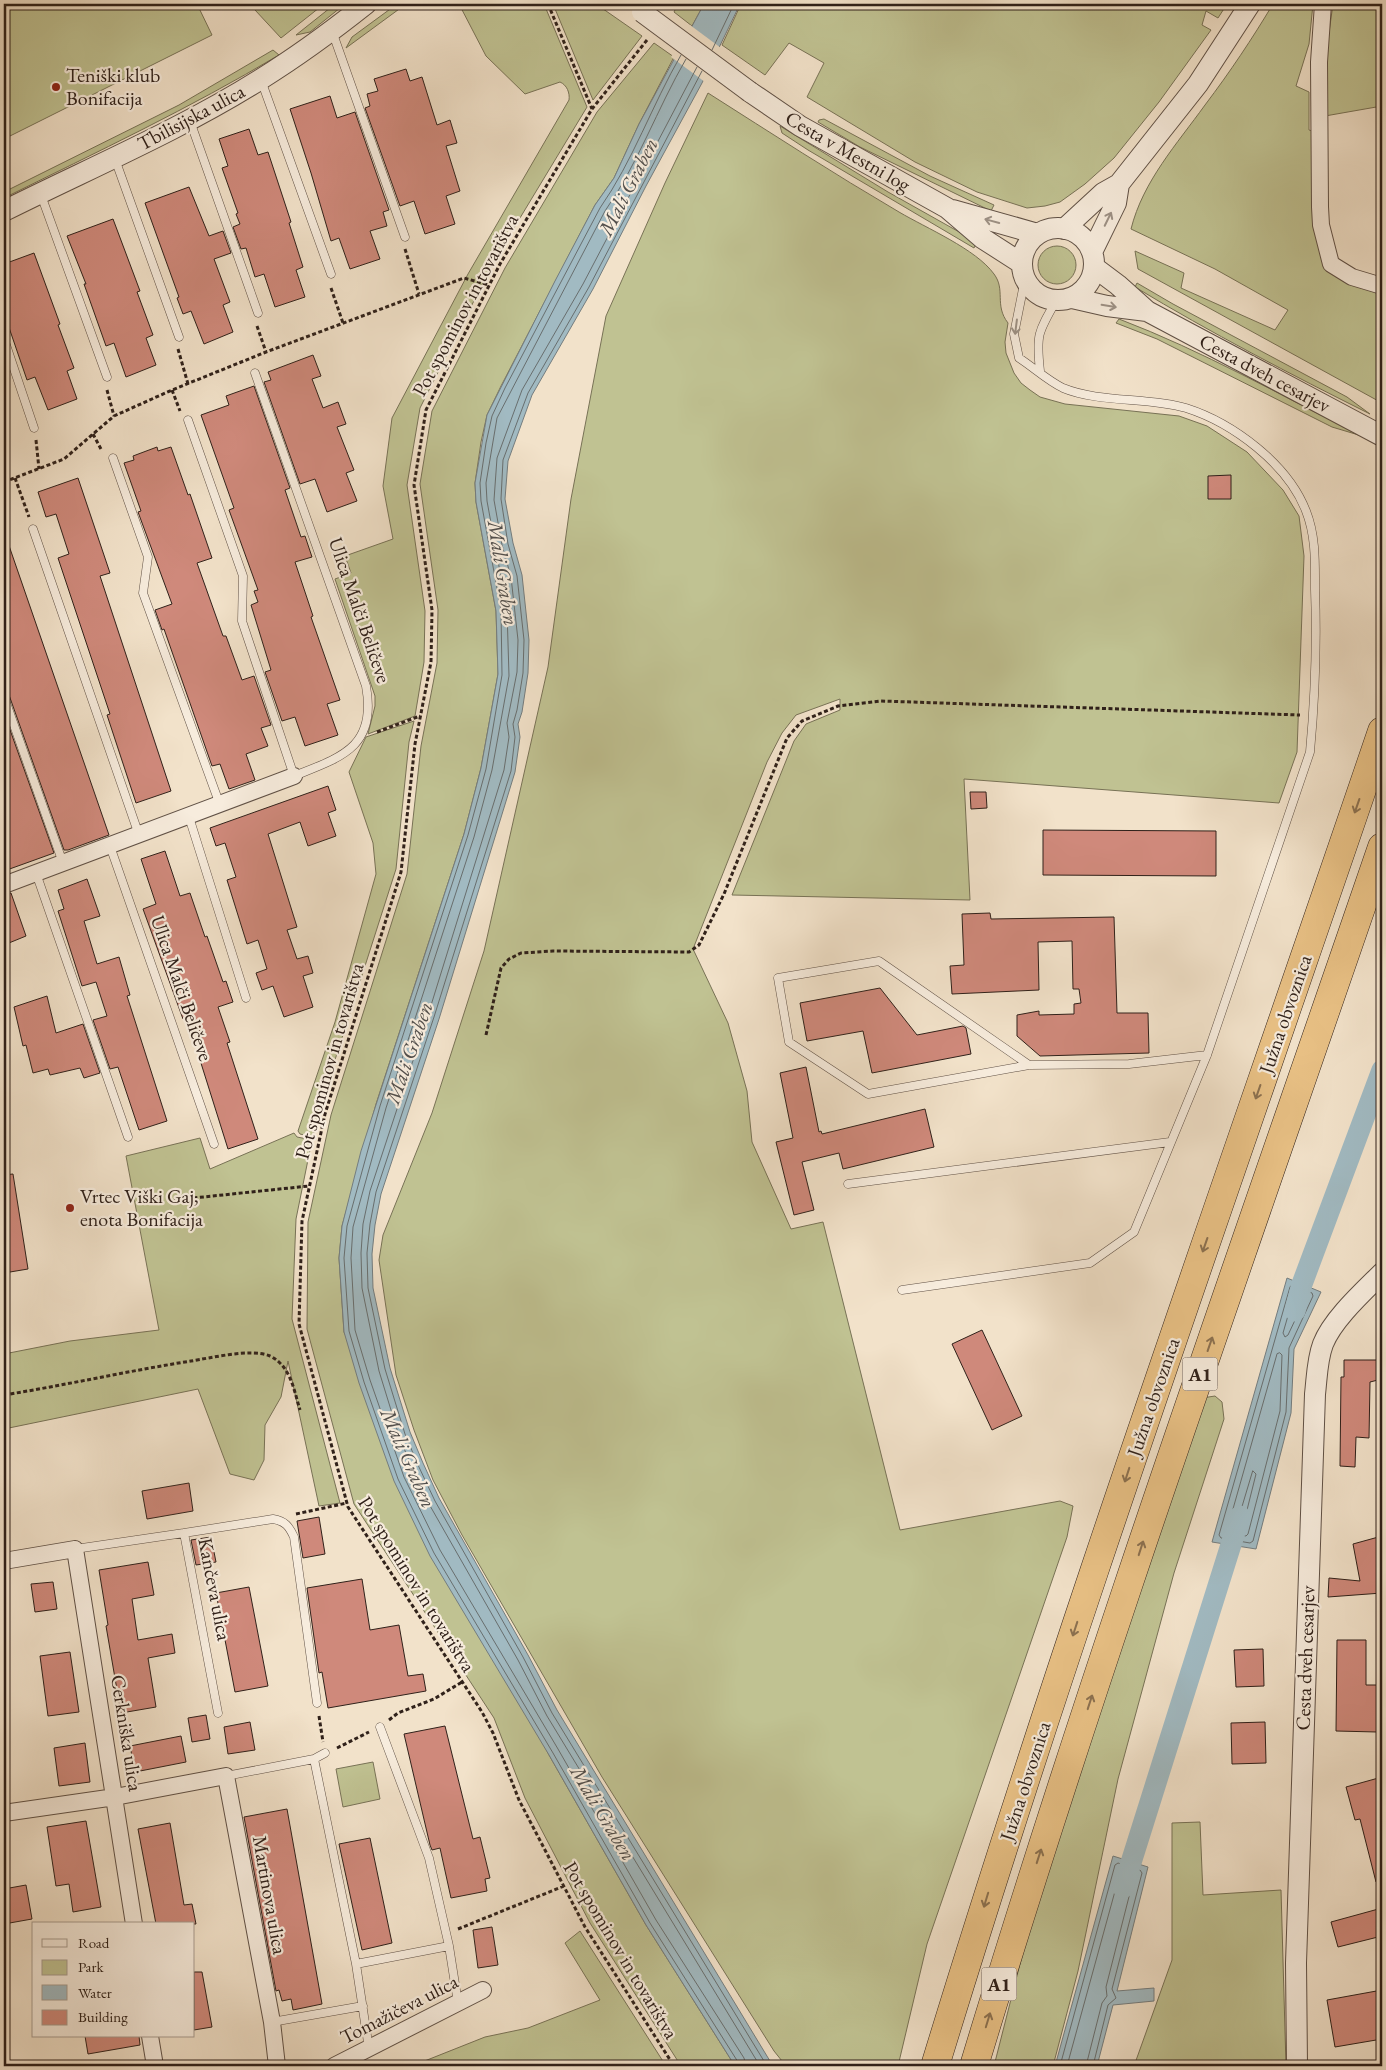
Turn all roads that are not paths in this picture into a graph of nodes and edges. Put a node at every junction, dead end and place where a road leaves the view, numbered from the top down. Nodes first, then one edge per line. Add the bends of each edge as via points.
1 (366, 4) edge
2 (1250, 4) edge
3 (1323, 4) edge
4 (637, 8) edge
5 (332, 31) junction
6 (261, 80) junction
7 (189, 120) junction
8 (115, 157) junction
9 (1119, 184) junction
10 (40, 193) junction
11 (947, 208) junction
12 (4, 211) edge
13 (1064, 229) junction
14 (1038, 234) junction
15 (405, 237) road end
16 (1093, 260) junction
17 (1023, 271) junction
18 (331, 274) road end
19 (1382, 286) edge
20 (1064, 299) junction
21 (1147, 311) junction
22 (258, 313) road end
23 (179, 337) road end
24 (4, 339) edge
25 (1040, 371) junction
26 (255, 373) dead end
27 (107, 376) road end
28 (188, 420) road end
29 (34, 428) road end
30 (1382, 436) edge
31 (113, 458) road end
32 (33, 529) road end
33 (4, 698) edge
34 (1382, 731) edge
35 (294, 776) junction
36 (220, 804) junction
37 (189, 816) junction
38 (139, 835) junction
39 (110, 846) junction
40 (1382, 847) edge
41 (63, 864) junction
42 (36, 873) junction
43 (4, 885) edge
44 (246, 998) dead end
45 (1206, 1055) junction
46 (1029, 1064) junction
47 (128, 1137) dead end
48 (1170, 1142) junction
49 (214, 1144) dead end
50 (848, 1184) dead end
51 (1382, 1273) edge
52 (902, 1290) dead end
53 (184, 1533) junction
54 (76, 1550) junction
55 (4, 1562) edge
56 (317, 1703) road end
57 (218, 1714) dead end
58 (380, 1727) road end
59 (325, 1753) road end
60 (314, 1759) junction
61 (226, 1776) junction
62 (115, 1797) junction
63 (4, 1812) edge
64 (134, 1922) edge
65 (449, 1946) junction
66 (356, 1964) junction
67 (483, 1990) dead end
68 (458, 2003) junction
69 (363, 2006) junction
70 (272, 2022) junction
71 (150, 2038) edge
72 (369, 2049) junction
73 (155, 2066) edge
74 (277, 2066) edge
75 (334, 2066) edge
76 (935, 2066) edge
77 (974, 2066) edge
78 (1298, 2066) edge

1 - 5 street, Tbilisijska ulica
2 - 9 street via 1198,84
3 - 19 street via 1319,62 1323,234 1331,264 1352,277
4 - 11 street, Cesta v Mestni log, bridge via 750,92 808,130
5 - 6 street, Tbilisijska ulica
5 - 15 lane
6 - 7 street, Tbilisijska ulica
6 - 18 lane
7 - 8 street, Tbilisijska ulica
7 - 22 lane
8 - 10 street, Tbilisijska ulica
8 - 23 lane
9 - 13 street via 1103,193
16 -> 9 street via 1116,203
10 - 12 street, Tbilisijska ulica
10 - 27 lane
14 -> 11 street, Cesta v Mestni log
11 - 17 street, Cesta v Mestni log
13 - 14 street via 1054,228
13 - 16 street via 1084,239
14 - 17 street via 1028,244
16 - 20 street via 1092,275 1085,288
16 - 21 street, Cesta dveh cesarjev
17 - 20 street via 1034,292
17 -> 25 lane via 1014,334 1020,358
20 -> 21 street, Cesta dveh cesarjev
20 - 25 lane via 1039,329
21 - 30 street, Cesta dveh cesarjev
24 - 29 lane
25 - 45 lane via 1056,384 1074,391 1183,408 1204,415 1242,436 1281,471 1294,488 1306,510 1314,539 1316,616 1310,752
26 - 35 lane, Ulica Malči Beličeve via 366,686 368,701 368,716 354,746 336,759
28 - 35 lane via 243,576 242,621
31 - 36 lane via 148,557 143,594
32 - 38 lane
33 - 41 lane
34 -> 76 highway, Južna obvoznica / A1 via 1148,1412 989,1889
35 - 36 street, Ulica Malči Beličeve
36 - 37 street, Ulica Malči Beličeve
37 - 38 street, Ulica Malči Beličeve
37 - 44 lane
38 - 39 street, Ulica Malči Beličeve
39 - 41 street, Ulica Malči Beličeve
39 - 49 lane, Ulica Malči Beličeve
77 -> 40 highway, Južna obvoznica / A1 via 1024,1902 1180,1430
41 - 42 street, Ulica Malči Beličeve
42 - 43 street, Ulica Malči Beličeve
42 - 47 lane
45 - 46 lane via 1129,1064
45 - 48 lane
46 - 46 lane via 868,1094 789,1042 778,978 880,961
48 - 50 lane
48 - 52 lane via 1134,1232 1090,1263
51 - 78 street, Cesta dveh cesarjev via 1348,1307 1324,1343 1315,1394 1296,1963
53 - 54 lane, Kančeva ulica
53 - 56 lane via 273,1519 283,1521 289,1527 294,1537
53 - 57 lane, Kančeva ulica
54 - 55 street, Kančeva ulica
54 - 62 street, Cerkniška ulica
58 - 65 lane via 430,1858
59 - 60 lane
60 - 61 lane
60 - 66 lane
61 - 62 street
61 - 70 street, Martinova ulica
62 - 63 street
62 - 64 street, Cerkniška ulica
65 - 66 lane
65 - 68 lane
66 - 69 lane
67 - 68 street, Tomažičeva ulica
68 - 72 street, Tomažičeva ulica
69 - 70 lane
69 - 72 lane
70 - 74 street, Martinova ulica
71 - 73 street
72 - 75 street, Tomažičeva ulica

